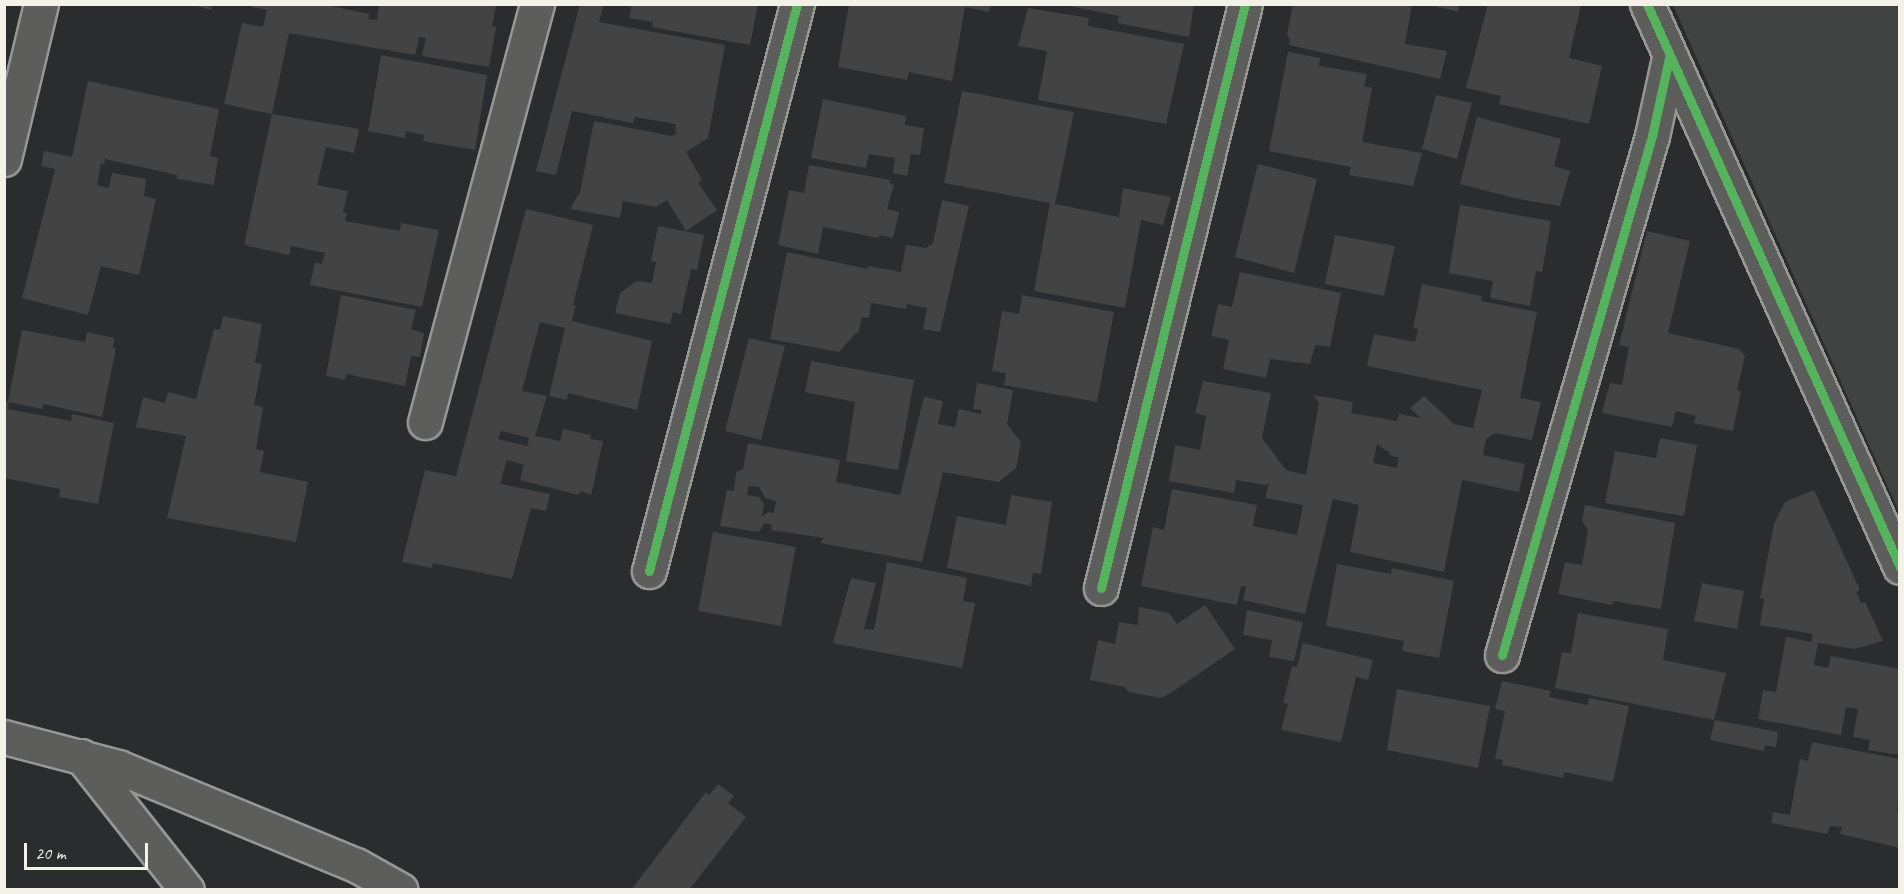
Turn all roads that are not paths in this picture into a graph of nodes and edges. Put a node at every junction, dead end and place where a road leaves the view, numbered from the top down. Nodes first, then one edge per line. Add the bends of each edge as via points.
1 (42, 4) edge
2 (537, 4) edge
3 (797, 4) edge
4 (1245, 4) edge
5 (1647, 4) edge
6 (1669, 58) junction
7 (4, 159) edge
8 (425, 422) dead end
9 (1899, 567) edge
10 (649, 571) dead end
11 (1101, 588) dead end
12 (1502, 655) dead end
13 (4, 737) edge
14 (81, 756) junction
15 (187, 890) edge
16 (401, 890) edge

1 - 7 street
2 - 8 street
3 - 10 street
4 - 11 street
5 - 6 street
6 - 9 street
6 - 12 street via 1648,148
13 - 14 street
14 - 15 street
14 - 16 street via 118,767 356,865

